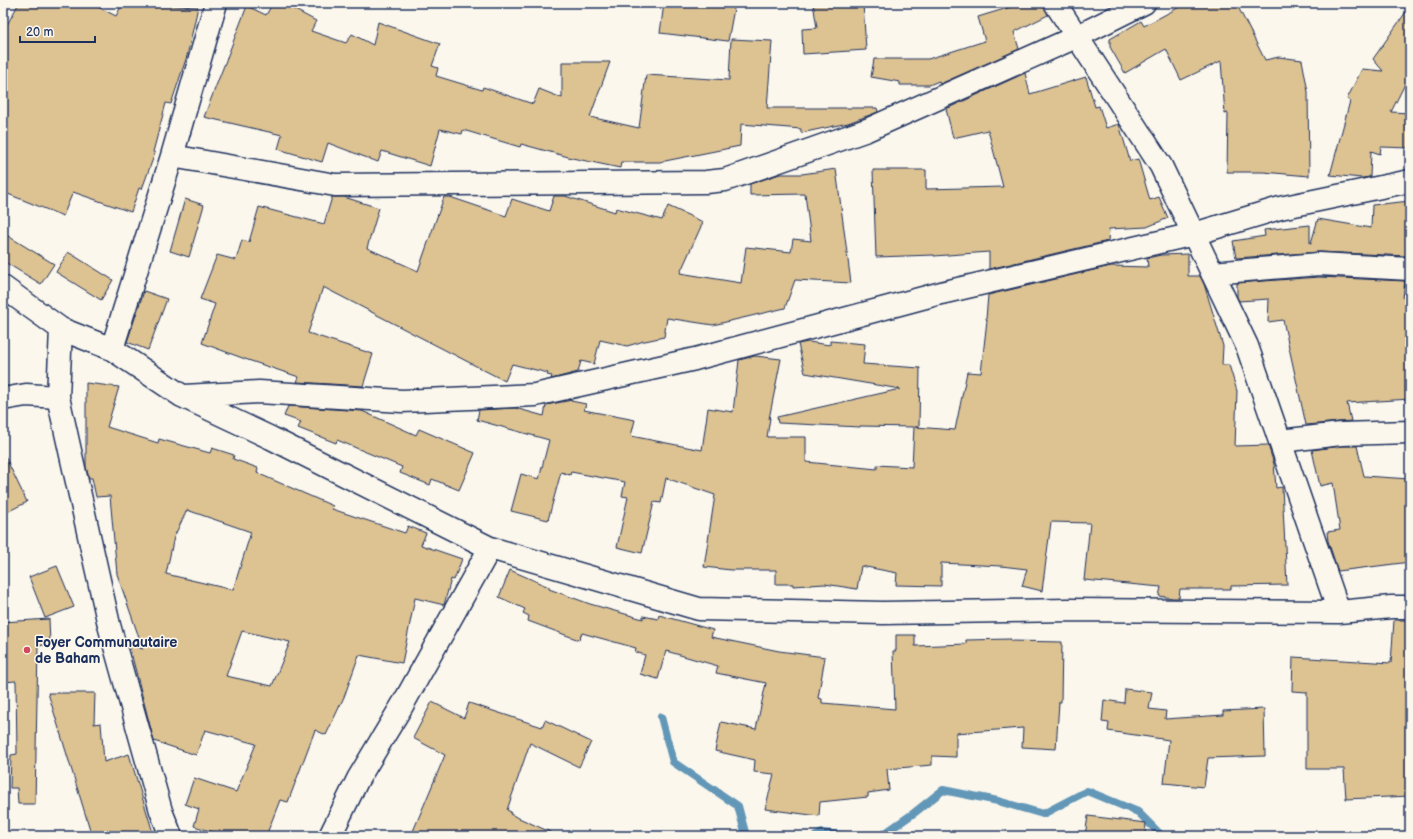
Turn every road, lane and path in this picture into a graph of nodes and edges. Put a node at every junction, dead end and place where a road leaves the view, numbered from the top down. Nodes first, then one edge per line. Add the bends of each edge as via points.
1 (216, 3) edge
2 (1055, 3) edge
3 (1144, 3) edge
4 (1076, 36) junction
5 (172, 156) junction
6 (1410, 182) edge
7 (1194, 234) junction
8 (1410, 268) edge
9 (1212, 273) junction
10 (3, 287) edge
11 (61, 329) junction
12 (112, 349) junction
13 (182, 396) junction
14 (58, 397) junction
15 (3, 399) edge
16 (1410, 432) edge
17 (1280, 441) junction
18 (490, 548) junction
19 (1410, 589) edge
20 (1400, 607) edge
21 (1339, 612) junction
22 (171, 836) edge
23 (330, 836) edge

1 - 5 street
2 - 4 street
3 - 4 street
4 - 5 street via 867,130 724,180 335,185
4 - 7 street via 1161,166
5 - 12 street
6 - 7 street via 1280,208
7 - 9 street
7 - 13 street via 941,293 695,360 535,395 402,401 259,392
8 - 9 street via 1319,264
9 - 17 street via 1247,346
10 - 11 street
11 - 12 street
11 - 14 street
12 - 13 street
13 - 18 street
14 - 15 street via 26,395
14 - 22 street via 109,625 161,811
16 - 17 street via 1341,434
17 - 21 street
18 - 21 street via 699,609 883,613 1068,610
18 - 23 street via 358,779
19 - 20 street
20 - 21 street

